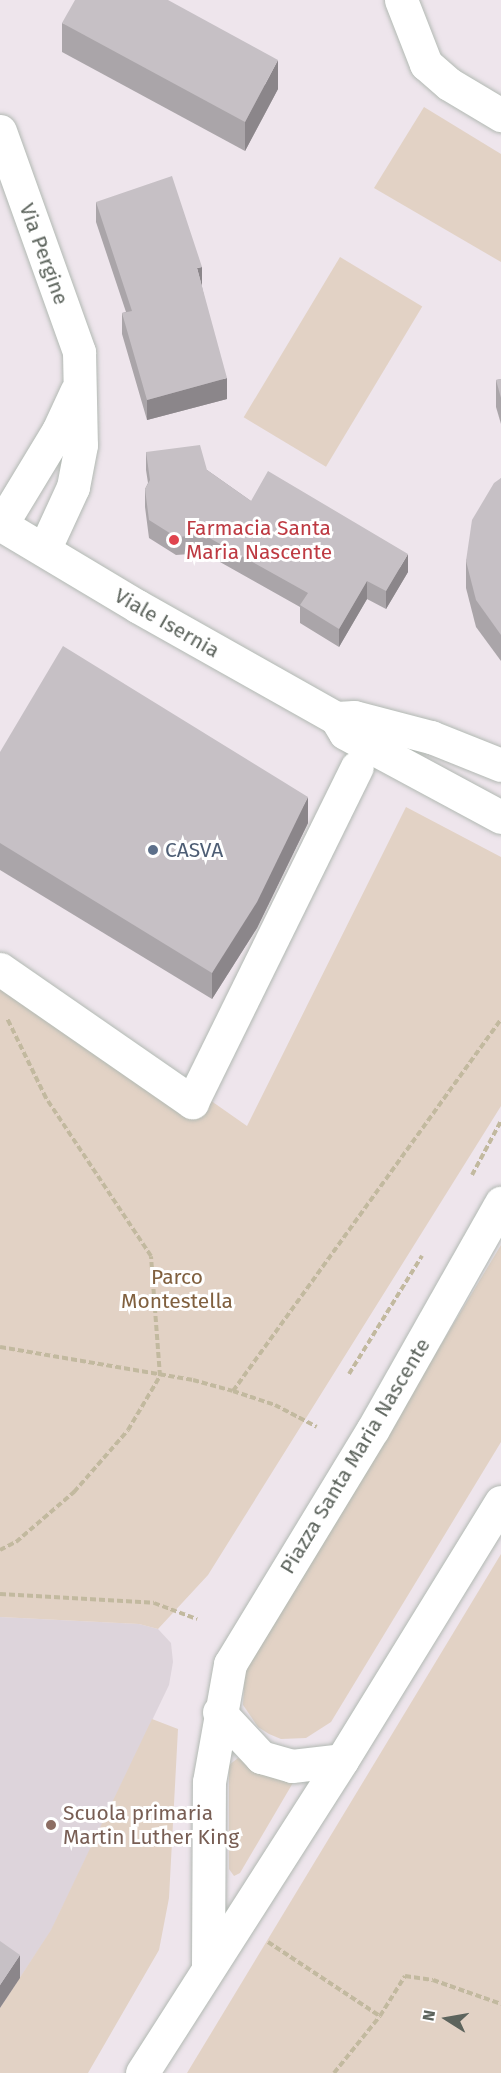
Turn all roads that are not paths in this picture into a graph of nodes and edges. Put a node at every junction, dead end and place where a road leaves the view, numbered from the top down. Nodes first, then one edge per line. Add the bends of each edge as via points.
1 (401, 0) edge
2 (501, 115) edge
3 (0, 131) edge
4 (81, 380) junction
5 (1, 524) edge
6 (44, 550) junction
7 (336, 718) junction
8 (501, 765) edge
9 (357, 767) dead end
10 (501, 817) edge
11 (0, 969) edge
12 (501, 1203) edge
13 (501, 1502) edge
14 (219, 1712) junction
15 (342, 1760) junction
16 (208, 1966) junction
17 (142, 2073) edge

1 - 2 street via 426,63 449,84
3 - 4 street, Via Pergine via 79,352
4 - 5 street, Via Pergine via 58,431
4 - 6 street, Via Pergine via 81,445 73,487
5 - 6 street, Viale Isernia
6 - 7 street, Viale Isernia
7 - 8 street, Viale Isernia via 354,717 431,737
7 - 10 street, Viale Isernia via 345,733
9 - 11 street via 192,1102
12 - 14 street, Piazza Santa Maria Nascente via 373,1429 230,1664
13 - 15 street
14 - 15 street via 261,1757 292,1766
14 - 16 street, Piazza Santa Maria Nascente via 210,1782
15 - 16 street
16 - 17 street

